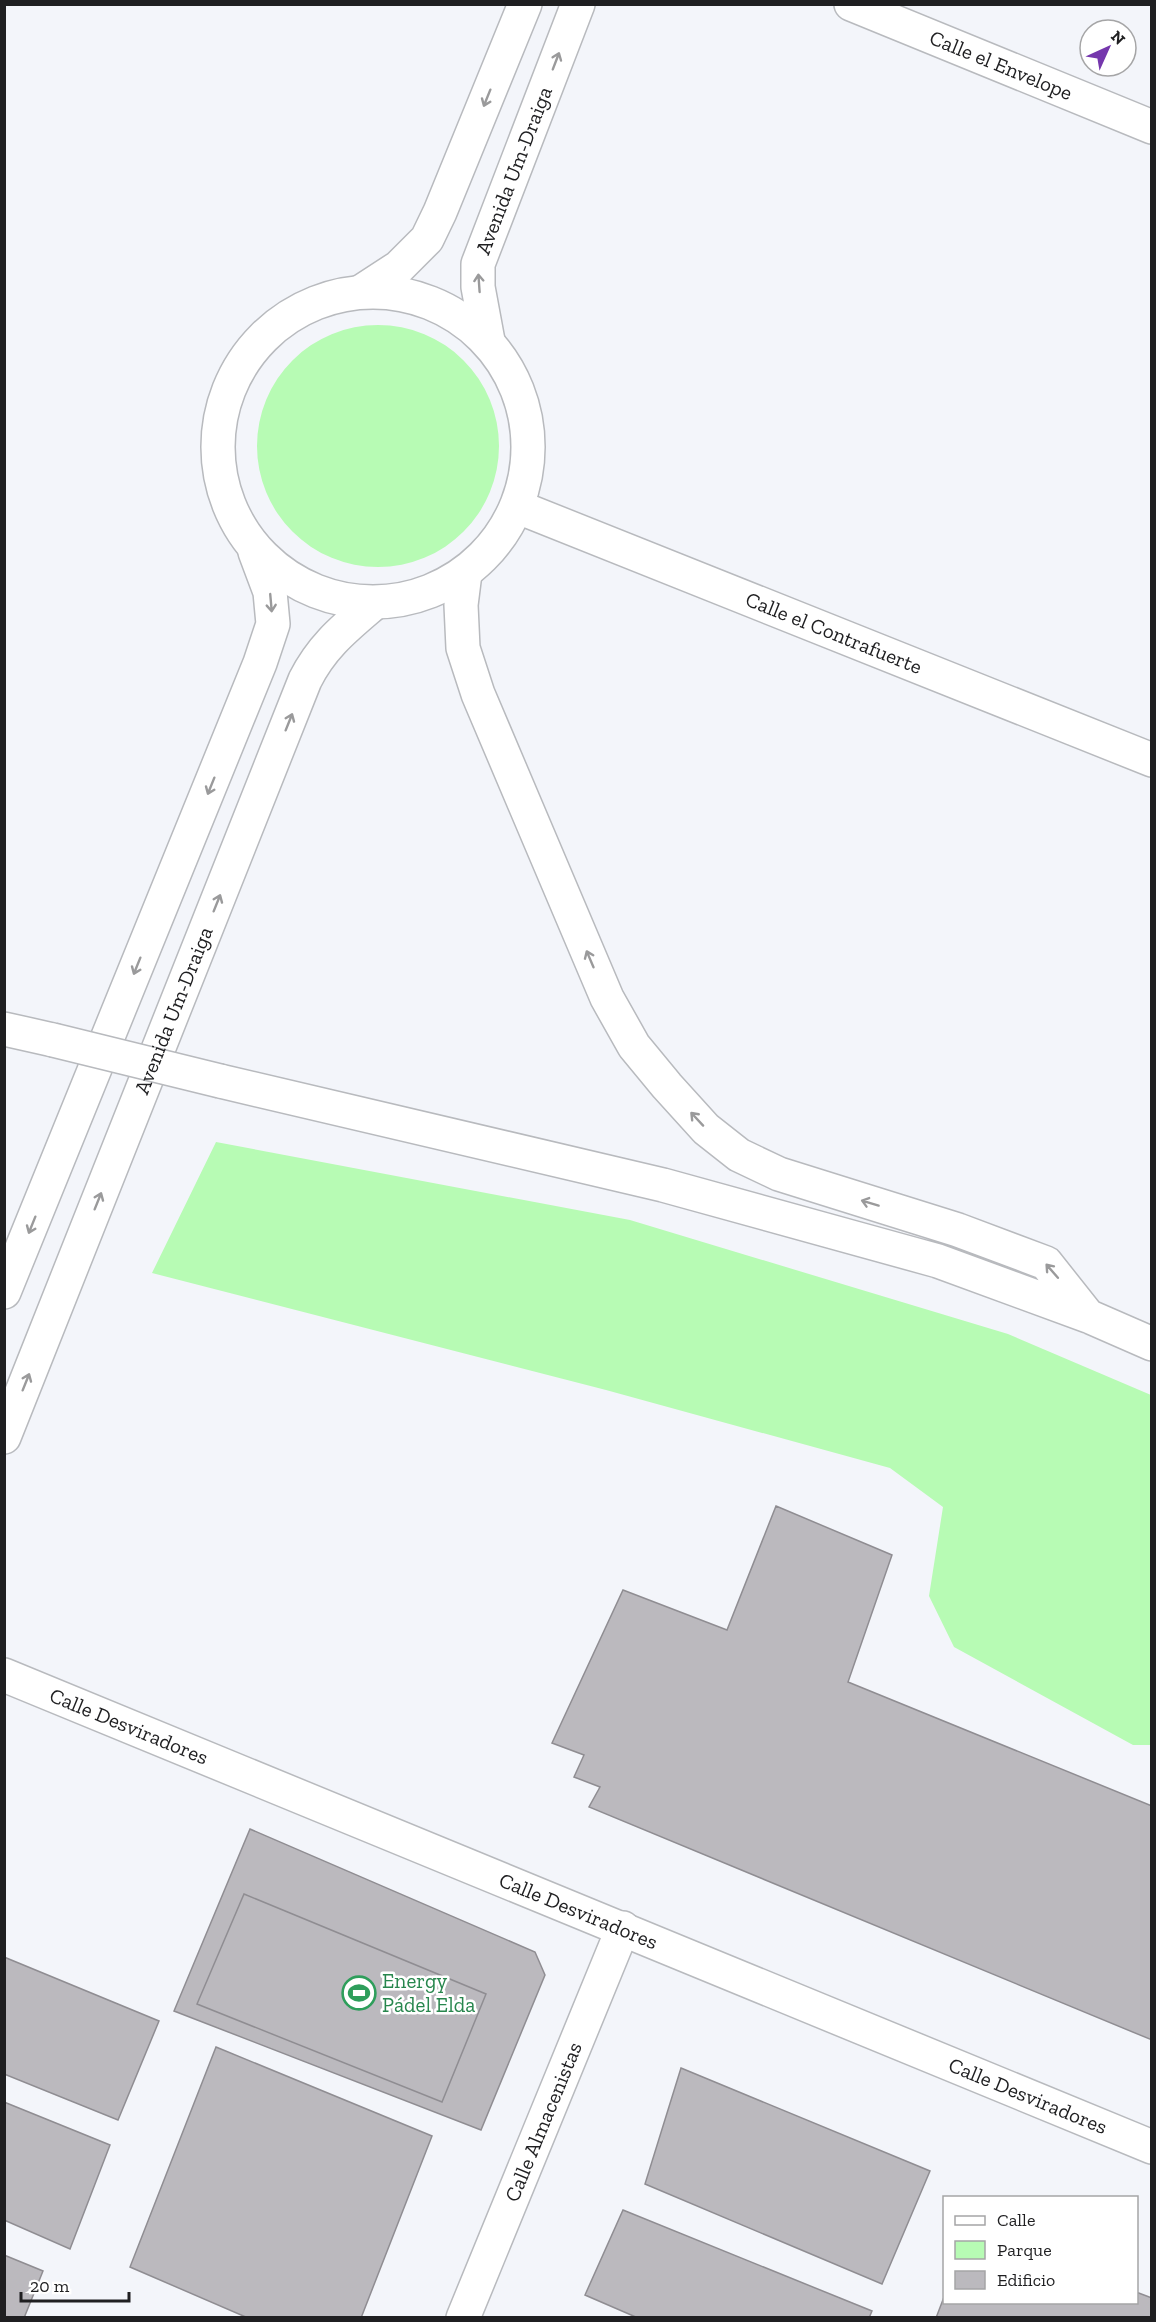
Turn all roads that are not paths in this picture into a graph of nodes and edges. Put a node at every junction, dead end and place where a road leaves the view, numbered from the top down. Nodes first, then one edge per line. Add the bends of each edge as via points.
1 (525, 4) edge
2 (578, 4) edge
3 (851, 4) edge
4 (1152, 127) edge
5 (362, 291) junction
6 (488, 341) junction
7 (518, 507) junction
8 (253, 547) junction
9 (465, 573) junction
10 (373, 604) junction
11 (1152, 760) edge
12 (4, 1029) edge
13 (4, 1292) edge
14 (1088, 1316) junction
15 (1152, 1344) edge
16 (4, 1437) edge
17 (4, 1675) edge
18 (623, 1928) junction
19 (1152, 2147) edge
20 (463, 2318) edge

1 -> 5 street via 427,239 399,267
6 -> 2 street, Avenida Um-Draiga via 478,264
3 - 4 street, Calle el Envelope
5 - 6 street via 397,292 430,302 461,319
5 - 8 street via 328,297 297,310 268,330 229,385 219,418 217,452 222,486 234,519
6 - 7 street via 513,378 526,420 528,464
7 - 9 street via 501,537
7 - 11 street, Calle el Contrafuerte
8 - 10 street via 275,569 302,586
8 -> 13 street via 270,592 273,624 260,663
9 - 10 street via 422,596
14 -> 9 street via 1046,1263 958,1230 779,1174 739,1155 714,1135 634,1047 607,998 478,694 463,648 461,605
16 -> 10 street, Avenida Um-Draiga via 305,680 330,641
12 - 14 street, bridge via 663,1185 938,1261
14 - 15 street
17 - 18 street, Calle Desviradores
18 - 19 street, Calle Desviradores
18 - 20 street, Calle Almacenistas

